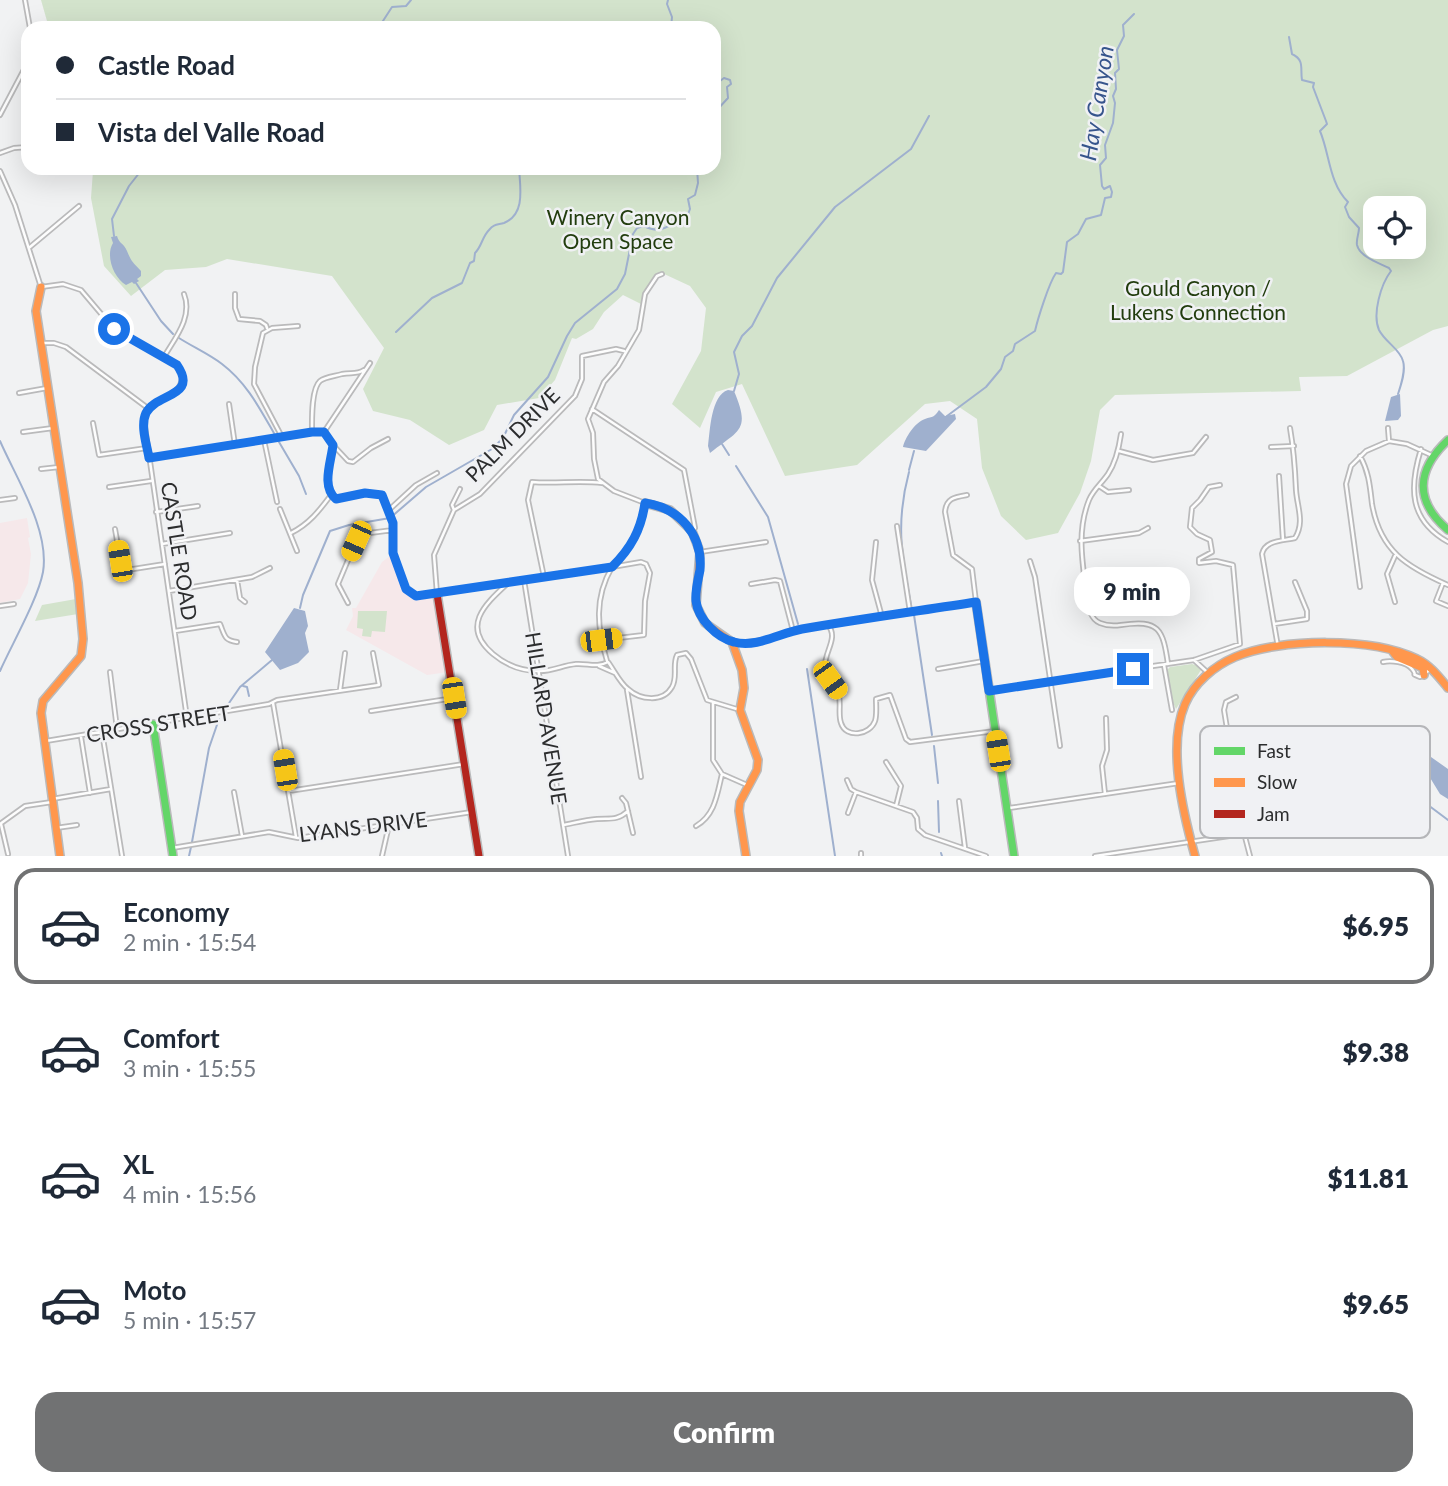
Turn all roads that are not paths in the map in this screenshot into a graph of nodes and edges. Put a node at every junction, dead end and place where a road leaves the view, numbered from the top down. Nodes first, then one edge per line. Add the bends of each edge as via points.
1 (24, 0) edge
2 (28, 21) edge
3 (21, 75) edge
4 (0, 115) edge
5 (21, 148) edge
6 (0, 153) edge
7 (0, 171) edge
8 (79, 206) dead end
9 (30, 248) junction
10 (662, 274) dead end
11 (41, 287) junction
12 (235, 293) dead end
13 (184, 294) dead end
14 (298, 326) dead end
15 (267, 329) junction
16 (41, 342) junction
17 (625, 351) junction
18 (163, 358) junction
19 (370, 363) dead end
20 (364, 370) junction
21 (47, 388) junction
22 (19, 393) dead end
23 (229, 404) dead end
24 (149, 409) junction
25 (592, 409) junction
26 (93, 424) dead end
27 (53, 428) junction
28 (1290, 428) dead end
29 (1388, 428) dead end
30 (23, 432) dead end
31 (312, 432) junction
32 (324, 432) junction
33 (1121, 434) dead end
34 (1206, 437) dead end
35 (282, 438) junction
36 (388, 439) dead end
37 (264, 440) junction
38 (1448, 440) edge
39 (1389, 441) junction
40 (235, 445) junction
41 (333, 445) junction
42 (1293, 446) junction
43 (1271, 447) dead end
44 (147, 448) junction
45 (1421, 449) junction
46 (1119, 451) junction
47 (1431, 455) junction
48 (1360, 456) junction
49 (149, 458) junction
50 (59, 467) junction
51 (41, 469) dead end
52 (437, 473) dead end
53 (1279, 476) dead end
54 (151, 481) junction
55 (602, 483) junction
56 (1220, 485) dead end
57 (1100, 486) junction
58 (109, 487) dead end
59 (460, 489) dead end
60 (1129, 490) dead end
61 (331, 495) junction
62 (967, 495) dead end
63 (15, 498) dead end
64 (0, 500) edge
65 (277, 502) dead end
66 (645, 503) junction
67 (198, 506) dead end
68 (280, 509) dead end
69 (454, 510) junction
70 (156, 512) junction
71 (389, 512) junction
72 (897, 526) dead end
73 (1148, 528) dead end
74 (115, 529) dead end
75 (393, 530) junction
76 (1448, 530) edge
77 (692, 531) junction
78 (230, 533) dead end
79 (291, 533) junction
80 (1283, 540) junction
81 (1080, 541) junction
82 (766, 542) dead end
83 (876, 542) dead end
84 (1448, 542) edge
85 (162, 544) junction
86 (297, 551) dead end
87 (700, 552) junction
88 (1395, 555) junction
89 (1030, 561) dead end
90 (164, 564) junction
91 (612, 567) junction
92 (270, 568) dead end
93 (544, 577) junction
94 (1160, 577) dead end
95 (237, 580) junction
96 (524, 580) junction
97 (509, 582) junction
98 (1295, 582) dead end
99 (1443, 583) junction
100 (751, 584) dead end
101 (1448, 585) edge
102 (1086, 586) junction
103 (1360, 587) dead end
104 (169, 591) junction
105 (438, 594) junction
106 (1395, 601) dead end
107 (245, 602) dead end
108 (976, 602) junction
109 (348, 603) dead end
110 (14, 604) dead end
111 (0, 606) edge
112 (1448, 606) edge
113 (910, 612) junction
114 (882, 617) junction
115 (1273, 624) junction
116 (828, 625) junction
117 (175, 631) junction
118 (793, 631) junction
119 (601, 640) junction
120 (237, 642) dead end
121 (732, 642) junction
122 (1278, 647) junction
123 (1392, 651) junction
124 (345, 653) dead end
125 (373, 653) dead end
126 (1194, 660) junction
127 (984, 661) junction
128 (608, 662) junction
129 (1382, 662) dead end
130 (1166, 664) junction
131 (599, 666) junction
132 (938, 669) dead end
133 (1431, 669) junction
134 (110, 672) dead end
135 (539, 672) junction
136 (1208, 673) junction
137 (618, 675) junction
138 (1424, 675) junction
139 (1051, 681) junction
140 (1448, 688) edge
141 (627, 689) junction
142 (340, 690) junction
143 (989, 691) junction
144 (1236, 696) dead end
145 (454, 698) junction
146 (713, 702) junction
147 (273, 703) junction
148 (740, 710) junction
149 (1172, 710) dead end
150 (371, 711) dead end
151 (187, 718) junction
152 (1106, 718) dead end
153 (153, 724) junction
154 (1227, 726) edge
155 (117, 729) junction
156 (995, 731) junction
157 (102, 732) junction
158 (81, 736) junction
159 (43, 741) junction
160 (1060, 746) dead end
161 (886, 762) dead end
162 (464, 764) junction
163 (722, 774) junction
164 (641, 777) dead end
165 (847, 780) dead end
166 (1182, 783) junction
167 (750, 786) junction
168 (111, 789) junction
169 (289, 791) junction
170 (234, 792) dead end
171 (856, 792) junction
172 (90, 793) junction
173 (1105, 794) junction
174 (622, 798) dead end
175 (52, 801) junction
176 (958, 801) dead end
177 (896, 806) junction
178 (1007, 808) junction
179 (628, 811) junction
180 (472, 812) junction
181 (848, 813) dead end
182 (1, 824) edge
183 (389, 824) junction
184 (77, 825) dead end
185 (563, 825) junction
186 (696, 826) dead end
187 (56, 828) junction
188 (633, 833) dead end
189 (242, 836) junction
190 (296, 837) junction
191 (1215, 838) edge
192 (1245, 838) edge
193 (1191, 842) junction
194 (965, 848) junction
195 (173, 852) edge
196 (8, 854) dead end
197 (1104, 855) edge
198 (60, 856) edge
199 (122, 856) edge
200 (382, 856) edge
201 (479, 856) edge
202 (568, 856) edge
203 (746, 856) edge
204 (986, 856) edge
205 (1014, 856) edge
206 (1095, 856) edge
207 (1193, 856) edge
208 (1250, 856) edge

1 - 2 street
3 - 4 street
5 - 6 street
7 - 9 street
8 - 9 street
9 - 11 street
10 - 17 street via 645,294 639,330
11 - 16 street via 36,311
11 - 18 street via 62,284 80,290 114,329
12 - 15 street via 239,319 260,321
13 - 18 street via 186,319
14 - 15 street
15 - 35 street via 261,337 254,384
16 - 21 street
16 - 24 street via 66,347
17 - 25 street
17 - 69 street, PALM DRIVE via 582,356 582,379 575,396 480,494
18 - 24 street via 177,365 183,381 176,393
19 - 20 street
20 - 31 street via 318,383
20 - 32 street
21 - 22 street
21 - 27 street
23 - 40 street
24 - 44 street, CASTLE ROAD via 144,421
25 - 55 street via 588,423
25 - 77 street via 686,472 696,526
26 - 44 street via 99,455
27 - 30 street
27 - 50 street
28 - 42 street
29 - 39 street
31 - 32 street
31 - 35 street
32 - 41 street
33 - 46 street
34 - 46 street via 1193,453 1153,460
35 - 37 street
36 - 41 street via 353,462
37 - 40 street
37 - 65 street
38 - 47 street
39 - 45 street
39 - 48 street
40 - 49 street
41 - 61 street via 327,487
42 - 43 street
42 - 80 street via 1300,524 1297,536
44 - 49 street, CASTLE ROAD
45 - 47 street
45 - 84 street via 1413,477 1415,502 1425,524
46 - 57 street
47 - 76 street via 1423,478 1424,498
48 - 88 street via 1368,472 1379,530
48 - 103 street via 1347,479
49 - 54 street, CASTLE ROAD
50 - 51 street
50 - 159 street via 83,639 79,660 43,701
52 - 71 street via 413,487
53 - 80 street
54 - 58 street
54 - 70 street, CASTLE ROAD
55 - 66 street
55 - 93 street via 532,482 528,500
56 - 126 street via 1209,486 1192,508 1190,527 1210,540 1212,552 1199,563 1233,565 1240,644
57 - 60 street via 1108,492
57 - 81 street via 1088,501
59 - 69 street
61 - 71 street via 336,499 382,495
61 - 79 street via 318,513
62 - 108 street via 947,502 945,512 956,558 972,569
63 - 64 street
66 - 77 street via 670,510
66 - 91 street via 631,547
67 - 70 street
68 - 79 street
69 - 105 street via 434,555
70 - 85 street, CASTLE ROAD
71 - 75 street
72 - 113 street
73 - 81 street
74 - 90 street via 122,569
75 - 105 street via 393,551 408,592
75 - 109 street via 362,534 356,541 338,584
77 - 87 street
78 - 85 street
79 - 86 street
80 - 115 street via 1268,544 1262,554
81 - 102 street
82 - 87 street
83 - 114 street via 872,580
85 - 90 street, CASTLE ROAD
87 - 121 street via 696,605 705,623
88 - 99 street
88 - 106 street via 1387,574
89 - 139 street
90 - 104 street, CASTLE ROAD
91 - 93 street
91 - 119 street via 598,607
91 - 119 street via 641,562 649,569 644,635
92 - 95 street
93 - 96 street
94 - 102 street
95 - 104 street
95 - 107 street
96 - 97 street
96 - 135 street, HILLARD AVENUE
97 - 105 street
97 - 135 street via 485,604 477,625 480,642 510,666
98 - 115 street via 1307,619
99 - 101 street
99 - 112 street via 1436,600
100 - 118 street via 780,581
102 - 130 street via 1090,612 1100,624 1144,622 1157,628 1163,636
104 - 117 street, CASTLE ROAD
105 - 145 street
108 - 113 street
108 - 127 street
110 - 111 street
113 - 114 street
114 - 116 street
115 - 122 street
116 - 118 street
116 - 156 street via 832,635 825,667 839,693 845,730 863,733 871,728 876,720 876,699 890,695 908,741
117 - 120 street via 220,624 224,637
117 - 151 street, CASTLE ROAD
118 - 121 street via 762,641
119 - 128 street
121 - 148 street via 742,670
122 - 123 street via 1347,641
122 - 136 street via 1237,656
123 - 133 street via 1419,659
123 - 138 street via 1423,668
124 - 142 street
125 - 142 street, CROSS STREET via 379,685
126 - 130 street
126 - 136 street
127 - 132 street
127 - 143 street
128 - 131 street
128 - 137 street
129 - 138 street via 1406,665 1415,675
130 - 139 street
130 - 149 street
131 - 135 street via 574,664
131 - 137 street
133 - 138 street
133 - 140 street
134 - 155 street
135 - 185 street, HILLARD AVENUE
136 - 166 street via 1181,716 1178,751
137 - 141 street
139 - 143 street
139 - 160 street
141 - 146 street via 645,698 663,696 672,689 674,660 686,653 706,698
141 - 164 street
142 - 147 street, CROSS STREET
143 - 156 street
144 - 154 street via 1224,706
145 - 150 street
145 - 162 street
146 - 148 street
146 - 163 street via 713,760
147 - 151 street, CROSS STREET
147 - 169 street
148 - 167 street via 758,760
151 - 153 street, CROSS STREET
152 - 173 street
153 - 155 street, CROSS STREET
153 - 195 street
155 - 157 street, CROSS STREET
156 - 178 street
157 - 158 street, CROSS STREET
157 - 168 street
158 - 159 street, CROSS STREET
158 - 172 street
159 - 175 street
161 - 177 street via 901,786
162 - 169 street
162 - 180 street
163 - 167 street
163 - 186 street via 713,811
165 - 171 street
166 - 173 street
166 - 193 street
167 - 203 street via 739,811
168 - 172 street
168 - 199 street
169 - 190 street
170 - 189 street
171 - 177 street
171 - 181 street
172 - 175 street
173 - 178 street
174 - 179 street
175 - 182 street via 25,806
175 - 187 street
176 - 194 street
177 - 194 street via 914,814 920,832
178 - 205 street
179 - 185 street via 614,820
179 - 188 street
180 - 183 street, LYANS DRIVE
180 - 201 street
182 - 196 street
183 - 190 street, LYANS DRIVE
183 - 200 street
184 - 187 street
185 - 202 street, HILLARD AVENUE
187 - 198 street
189 - 190 street, LYANS DRIVE via 269,832
189 - 195 street, LYANS DRIVE
191 - 193 street
192 - 208 street
193 - 197 street
193 - 207 street
194 - 204 street
197 - 206 street

